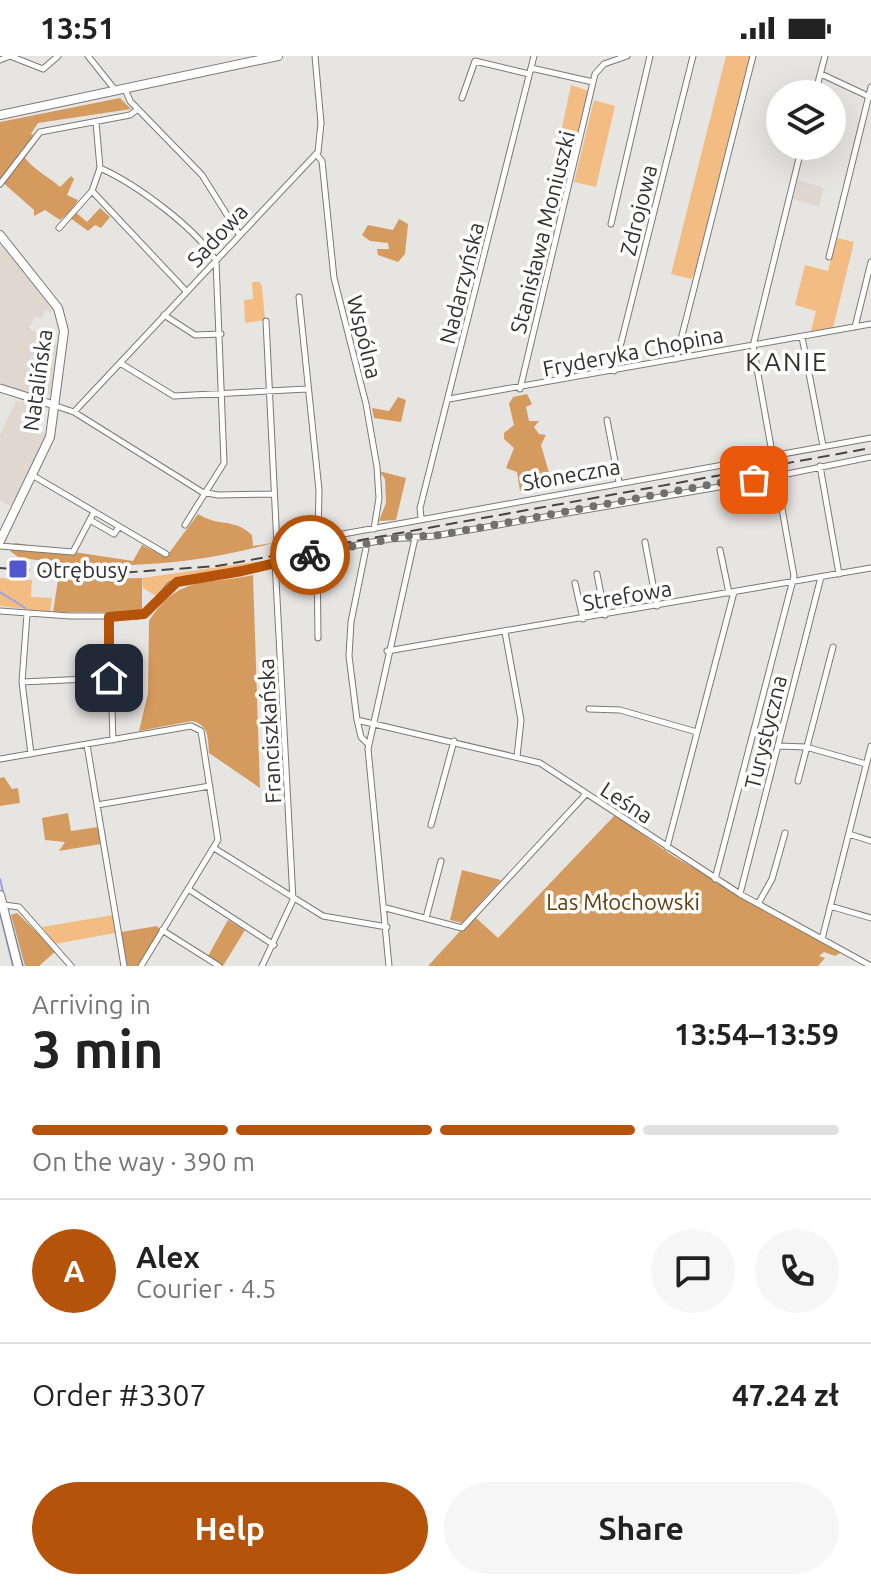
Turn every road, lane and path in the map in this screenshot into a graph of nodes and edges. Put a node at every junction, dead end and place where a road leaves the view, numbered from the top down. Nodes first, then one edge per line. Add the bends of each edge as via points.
1 (58, 56) edge
2 (278, 56) edge
3 (315, 56) edge
4 (534, 56) edge
5 (627, 56) edge
6 (650, 56) edge
7 (693, 56) edge
8 (753, 56) edge
9 (825, 56) edge
10 (91, 57) edge
11 (0, 60) edge
12 (530, 71) junction
13 (821, 74) junction
14 (819, 80) edge
15 (593, 82) junction
16 (871, 87) edge
17 (121, 90) junction
18 (870, 97) edge
19 (462, 98) dead end
20 (138, 109) junction
21 (0, 115) edge
22 (96, 122) junction
23 (316, 154) junction
24 (799, 160) edge
25 (99, 170) junction
26 (0, 184) edge
27 (92, 191) junction
28 (611, 224) dead end
29 (59, 228) dead end
30 (239, 234) junction
31 (0, 235) edge
32 (829, 257) dead end
33 (215, 259) junction
34 (871, 262) edge
35 (186, 291) junction
36 (299, 297) dead end
37 (164, 315) junction
38 (266, 321) dead end
39 (871, 324) edge
40 (855, 327) junction
41 (221, 334) junction
42 (802, 337) junction
43 (753, 346) junction
44 (676, 359) junction
45 (120, 363) junction
46 (614, 371) junction
47 (0, 388) edge
48 (307, 389) junction
49 (520, 389) junction
50 (269, 390) junction
51 (223, 393) junction
52 (449, 399) junction
53 (54, 405) junction
54 (74, 412) junction
55 (607, 420) dead end
56 (871, 438) edge
57 (823, 446) junction
58 (771, 455) junction
59 (871, 457) edge
60 (820, 466) junction
61 (32, 475) junction
62 (775, 476) junction
63 (619, 482) junction
64 (206, 493) junction
65 (274, 494) junction
66 (94, 512) junction
67 (421, 518) junction
68 (90, 520) junction
69 (185, 525) dead end
70 (119, 527) junction
71 (374, 529) junction
72 (415, 538) junction
73 (318, 539) junction
74 (645, 542) dead end
75 (0, 543) edge
76 (367, 543) junction
77 (720, 550) dead end
78 (317, 553) junction
79 (166, 554) dead end
80 (275, 561) junction
81 (871, 568) edge
82 (597, 574) dead end
83 (839, 574) junction
84 (821, 577) junction
85 (791, 582) junction
86 (575, 583) dead end
87 (731, 593) junction
88 (657, 606) junction
89 (0, 611) edge
90 (27, 614) junction
91 (605, 615) junction
92 (109, 617) junction
93 (583, 619) junction
94 (505, 632) junction
95 (318, 638) dead end
96 (833, 647) dead end
97 (387, 651) junction
98 (109, 678) junction
99 (22, 682) junction
100 (589, 709) dead end
101 (357, 720) junction
102 (372, 722) junction
103 (697, 732) junction
104 (113, 740) junction
105 (454, 741) junction
106 (368, 744) junction
107 (87, 745) junction
108 (778, 746) junction
109 (871, 746) edge
110 (806, 747) junction
111 (31, 754) junction
112 (517, 757) junction
113 (0, 759) edge
114 (868, 762) edge
115 (798, 781) dead end
116 (210, 786) junction
117 (586, 794) junction
118 (97, 805) junction
119 (431, 825) dead end
120 (785, 833) dead end
121 (849, 834) junction
122 (871, 841) edge
123 (667, 847) junction
124 (214, 848) junction
125 (441, 861) dead end
126 (715, 879) junction
127 (188, 889) junction
128 (740, 894) junction
129 (0, 895) edge
130 (293, 900) junction
131 (758, 904) junction
132 (3, 906) junction
133 (830, 906) junction
134 (386, 908) junction
135 (426, 918) junction
136 (871, 918) edge
137 (387, 927) junction
138 (162, 930) junction
139 (822, 939) junction
140 (274, 945) junction
141 (18, 966) edge
142 (71, 966) edge
143 (124, 966) edge
144 (141, 966) edge
145 (219, 966) edge
146 (262, 966) edge
147 (389, 966) edge
148 (871, 966) edge

1 - 11 street via 43,69 10,56
2 - 17 main road
3 - 23 street via 321,141
4 - 12 street, Nadarzyńska
5 - 15 street via 600,66
6 - 28 street
7 - 46 street, Zdrojowa
8 - 44 street
9 - 13 street
10 - 17 street
12 - 15 street
12 - 19 street via 475,61
12 - 52 street, Nadarzyńska
13 - 14 street
13 - 18 street
15 - 49 street, Stanisława Moniuszki
16 - 18 street
17 - 20 street
17 - 21 main road
18 - 32 street
20 - 22 street
20 - 30 street via 204,177
22 - 25 street
22 - 26 street via 40,132
23 - 30 street, Sadowa
23 - 71 street, Wspólna via 322,160 337,293 373,442 379,498
24 - 43 street
25 - 27 street
25 - 33 street via 121,179 199,238
27 - 29 street
27 - 35 street
30 - 33 street, Sadowa
31 - 53 main road, Natalińska via 62,314
33 - 35 street, Sadowa
33 - 41 street
34 - 40 street
35 - 37 street, Sadowa
36 - 48 street
37 - 41 street via 195,335
37 - 45 street, Sadowa
38 - 50 street
39 - 40 street, Fryderyka Chopina
40 - 42 street, Fryderyka Chopina
41 - 51 street
42 - 43 street, Fryderyka Chopina
42 - 57 street
43 - 44 street, Fryderyka Chopina
43 - 58 street
44 - 46 street, Fryderyka Chopina
45 - 51 street via 174,396
45 - 54 street, Sadowa
46 - 49 street, Fryderyka Chopina
47 - 53 street
48 - 50 street
48 - 73 street via 319,490
49 - 52 street, Fryderyka Chopina
50 - 51 street
50 - 65 street
51 - 64 street via 224,463
52 - 67 street, Nadarzyńska
53 - 54 street
53 - 61 main road, Natalińska via 50,437
54 - 64 street
55 - 63 street
56 - 57 street, Słoneczna
57 - 58 street, Słoneczna
58 - 62 street
58 - 63 street, Słoneczna
59 - 60 street
60 - 62 street
60 - 83 street
61 - 66 street
61 - 75 main road, Natalińska
62 - 72 street
62 - 85 street
63 - 67 street, Słoneczna
64 - 65 street
64 - 69 street
65 - 73 street, Słoneczna via 277,546
66 - 68 street
66 - 70 street
67 - 71 street, Słoneczna
68 - 70 street via 114,534
68 - 75 street via 73,552
70 - 79 street
71 - 73 street, Słoneczna
72 - 76 street
72 - 97 street
74 - 88 street
76 - 78 street
76 - 101 street via 350,646
77 - 87 street
78 - 80 street
78 - 95 street
80 - 92 street via 177,582 144,614
80 - 130 street, Franciszkańska
81 - 83 street, Strefowa
82 - 91 street
83 - 84 street, Strefowa
84 - 85 street, Strefowa
84 - 108 street, Turystyczna
85 - 87 street, Strefowa
85 - 126 street
86 - 93 street
87 - 88 street, Strefowa
87 - 103 street
88 - 91 street, Strefowa
89 - 90 street
90 - 92 street
90 - 99 street
91 - 93 street, Strefowa
92 - 98 street
93 - 94 street, Strefowa
94 - 97 street, Strefowa
94 - 112 street via 521,720
96 - 110 street
97 - 102 street
98 - 99 street
98 - 104 street
99 - 111 street
100 - 103 street via 620,710
101 - 102 street, Leśna
101 - 106 street
102 - 105 street, Leśna
102 - 106 street
103 - 123 street
104 - 107 street
104 - 116 street via 191,726 203,734
105 - 112 street, Leśna
105 - 119 street
106 - 134 street
107 - 111 street
107 - 118 street
108 - 110 street
108 - 128 street, Turystyczna
109 - 114 street
110 - 114 street
110 - 115 street
111 - 113 street
112 - 117 street, Leśna via 542,764
114 - 121 street
116 - 118 street
116 - 124 street via 218,836
117 - 123 street, Leśna
117 - 135 street via 462,928
118 - 143 street
120 - 131 street via 772,879
121 - 122 street
121 - 133 street
123 - 126 street, Leśna
124 - 127 street
124 - 130 street
125 - 135 street
126 - 128 street, Leśna
127 - 138 street
127 - 140 street
128 - 131 street, Leśna
129 - 132 main road
130 - 137 street via 326,917
130 - 140 street
131 - 139 street, Leśna
132 - 141 main road
132 - 142 street via 19,907
133 - 136 street
133 - 139 street
134 - 135 street
134 - 137 street
137 - 147 street
138 - 144 street
138 - 145 street
139 - 148 street, Leśna
140 - 146 street

